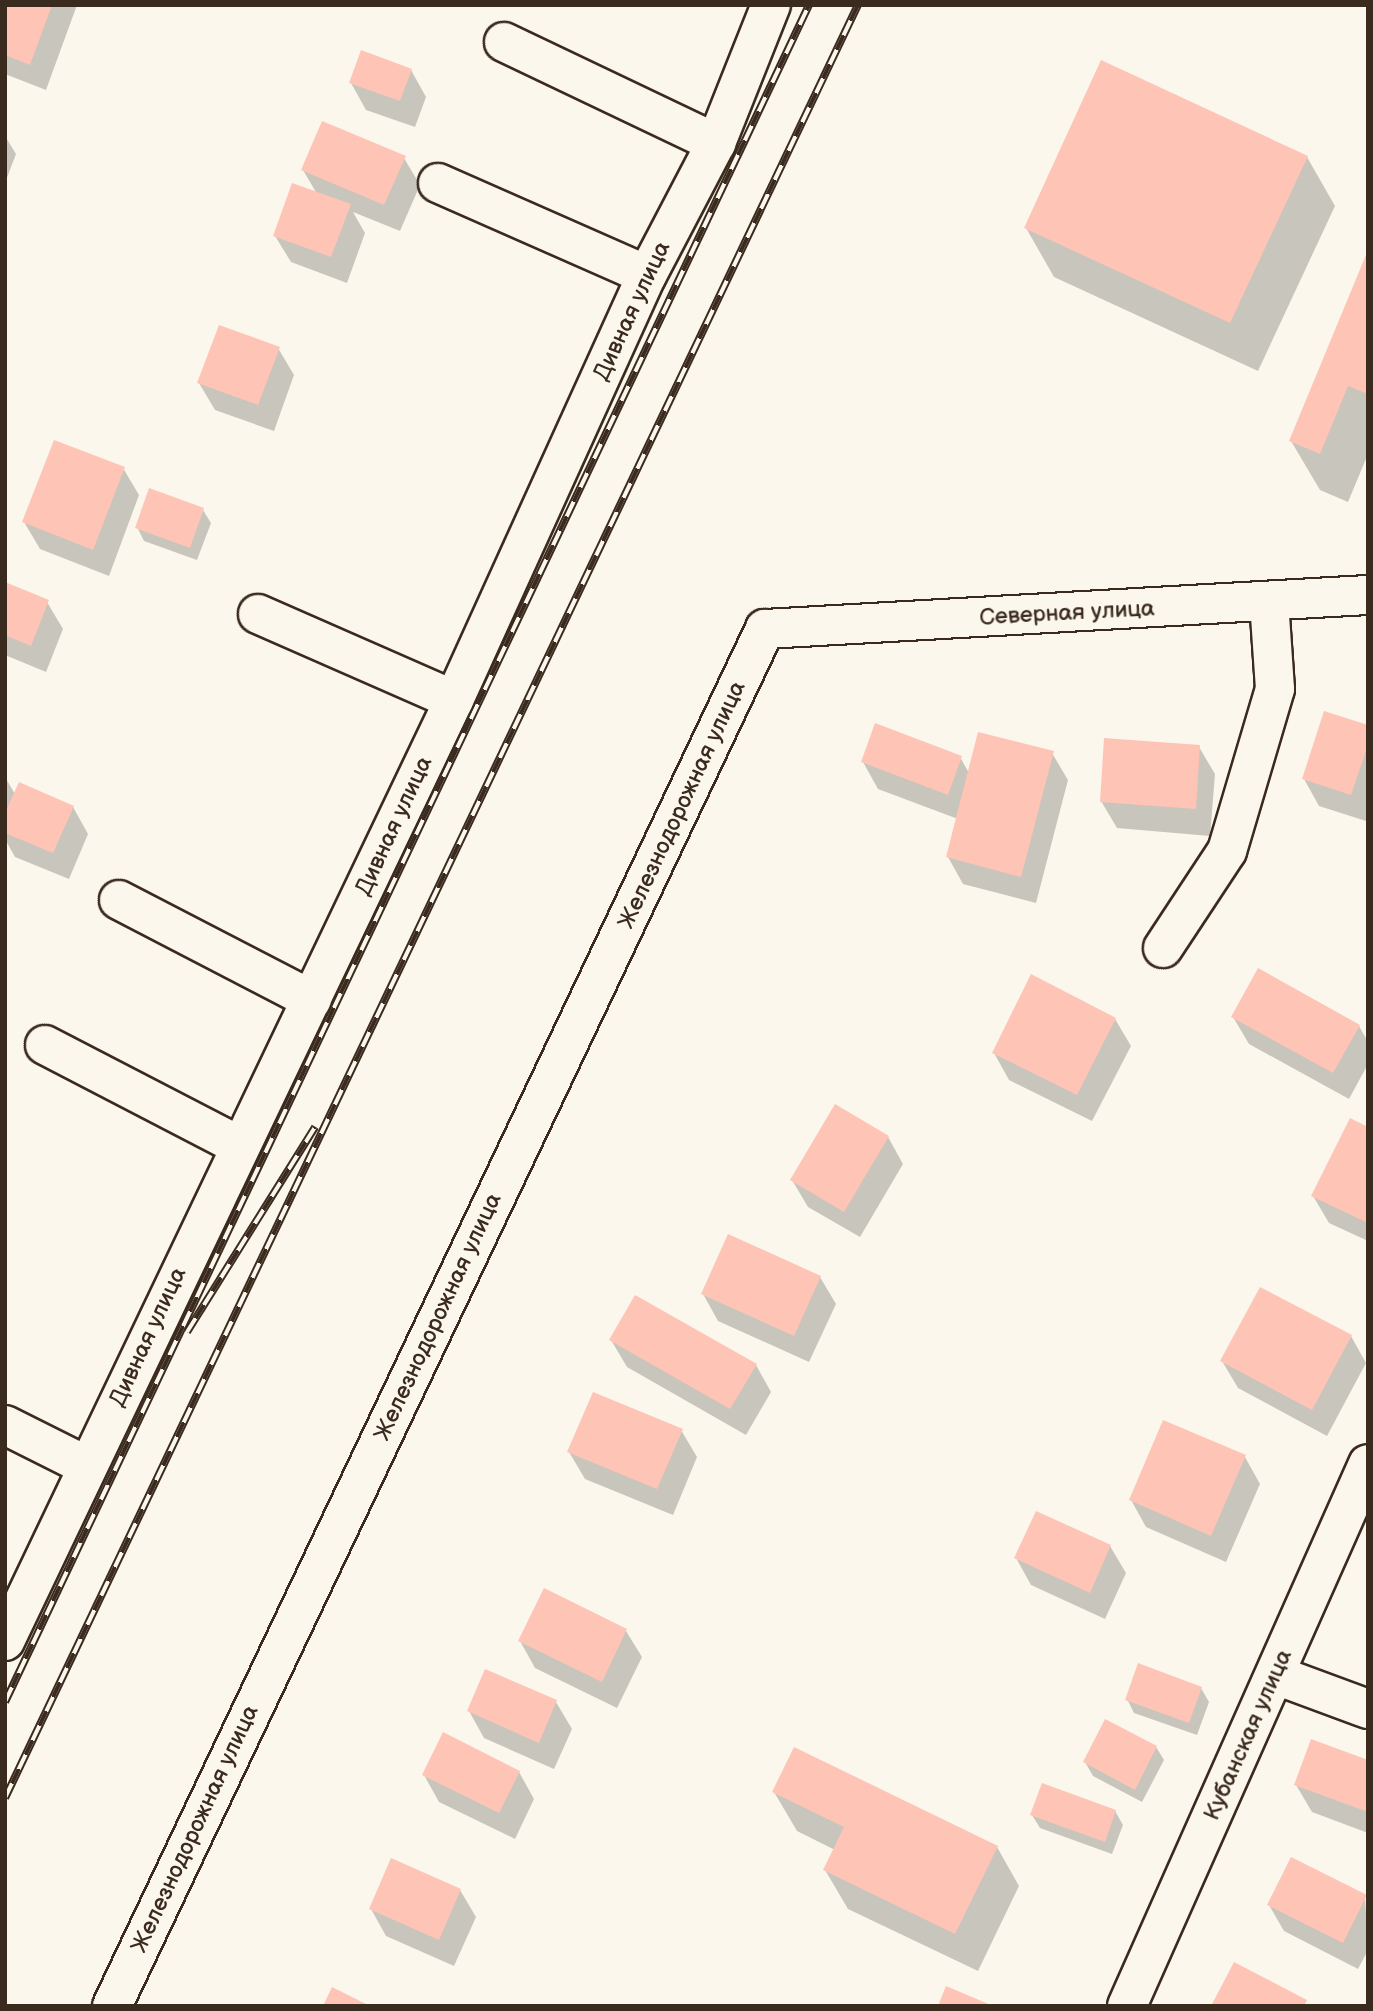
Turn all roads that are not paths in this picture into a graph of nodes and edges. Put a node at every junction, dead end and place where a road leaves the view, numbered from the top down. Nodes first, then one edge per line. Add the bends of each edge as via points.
1 (771, 5) edge
2 (504, 42) dead end
3 (716, 143) junction
4 (439, 183) dead end
5 (647, 275) junction
6 (1368, 595) edge
7 (1269, 601) junction
8 (258, 614) dead end
9 (765, 629) joint
10 (454, 700) junction
11 (119, 900) dead end
12 (1163, 948) dead end
13 (312, 1000) junction
14 (45, 1045) dead end
15 (238, 1145) junction
16 (5, 1425) edge
17 (1368, 1464) edge
18 (87, 1466) junction
19 (5, 1641) edge
20 (1276, 1675) junction
21 (1368, 1709) edge
22 (111, 2006) edge
23 (1126, 2006) edge

1 - 3 street, Дивная улица
2 - 3 street
3 - 5 street, Дивная улица
4 - 5 street
5 - 10 street, Дивная улица
6 - 7 street, Северная улица
7 - 9 street, Северная улица
7 - 12 street via 1275,690 1227,851
8 - 10 street
9 - 22 street, Железнодорожная улица
10 - 13 street, Дивная улица
11 - 13 street
13 - 15 street, Дивная улица
14 - 15 street
15 - 18 street, Дивная улица
16 - 18 street
17 - 20 street, Кубанская улица
18 - 19 street, Дивная улица
20 - 21 street
20 - 23 street, Кубанская улица

